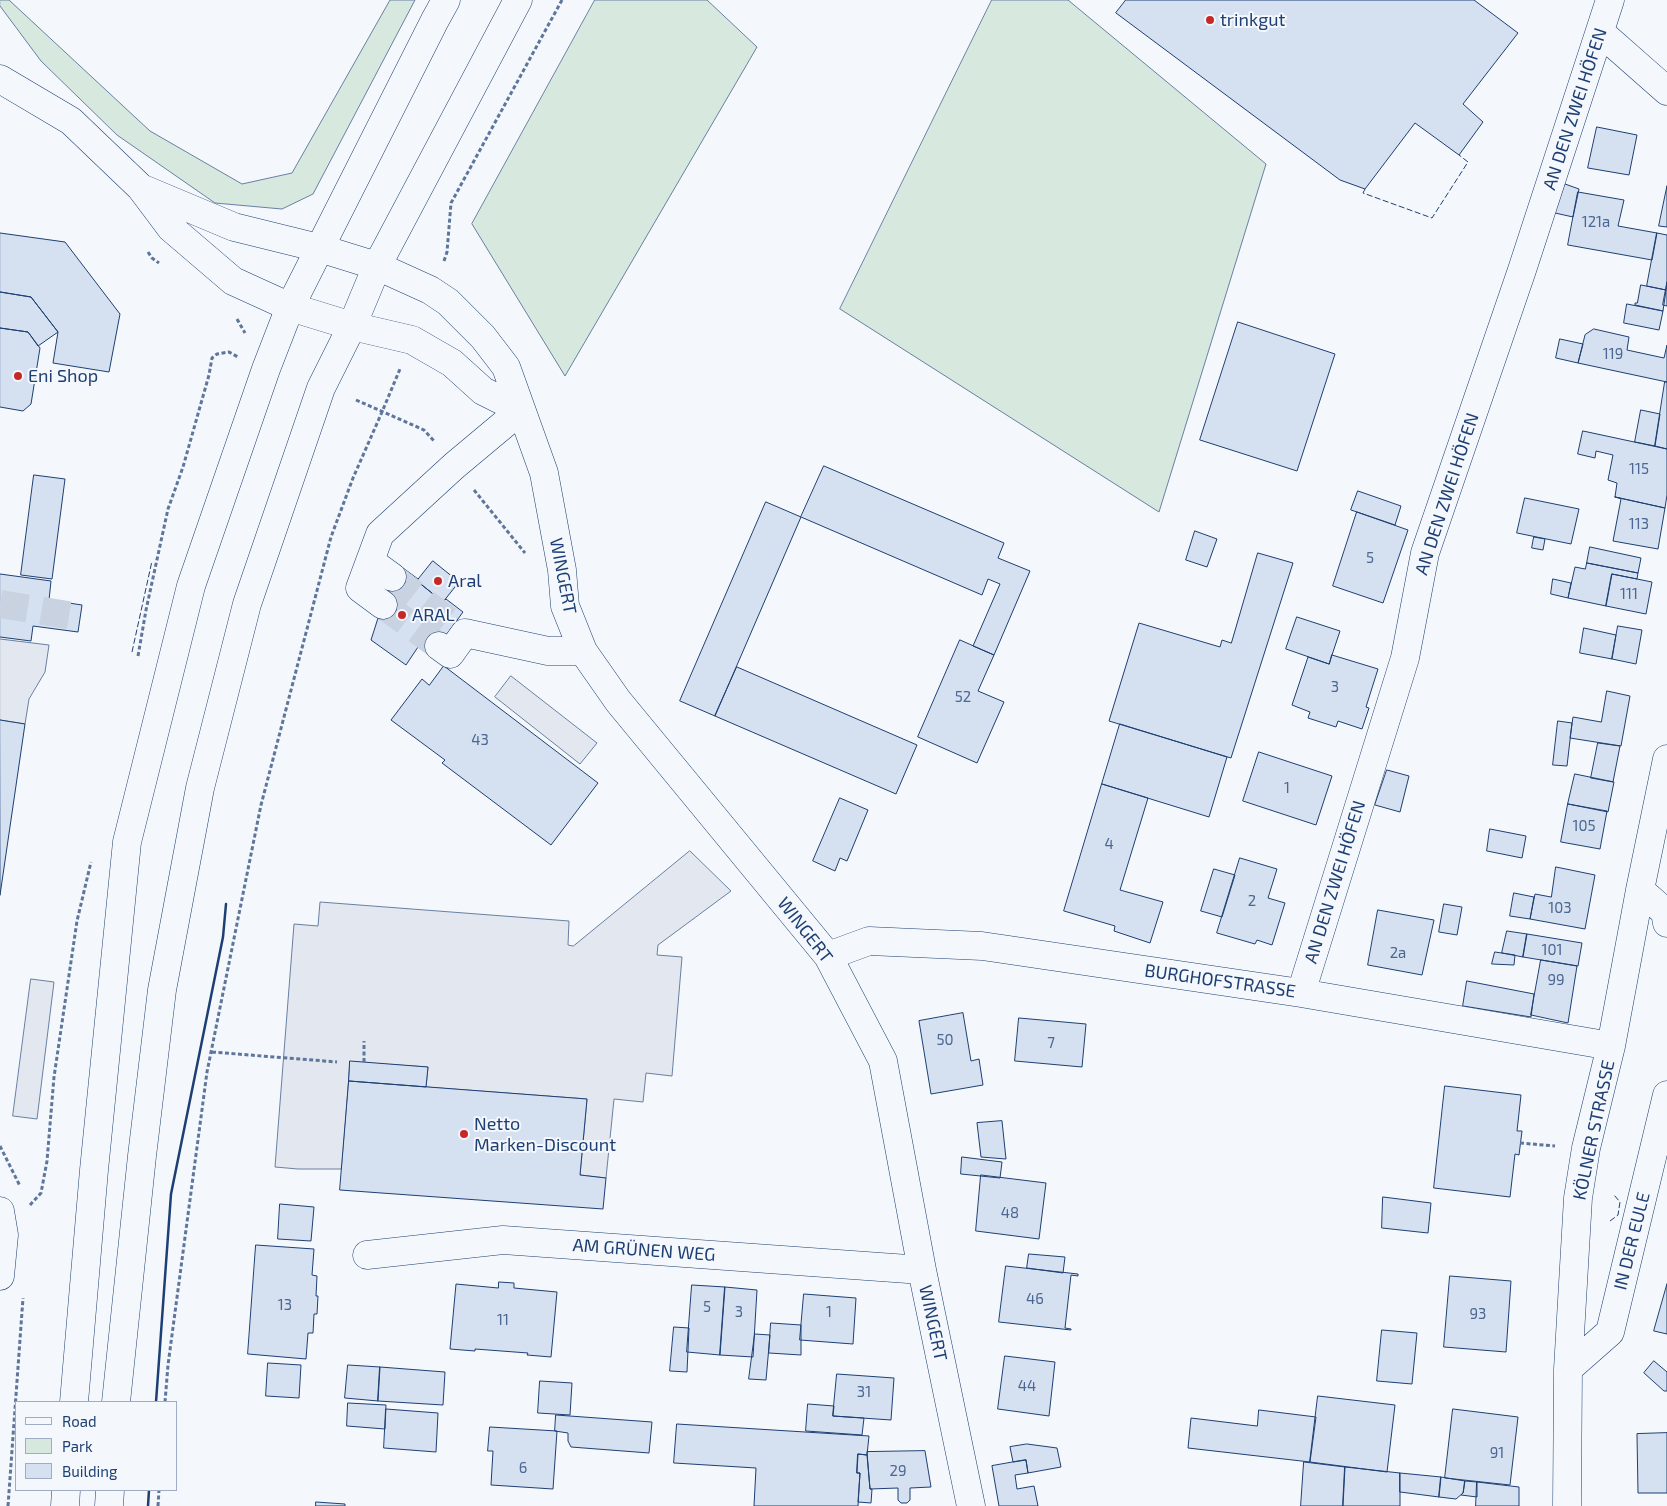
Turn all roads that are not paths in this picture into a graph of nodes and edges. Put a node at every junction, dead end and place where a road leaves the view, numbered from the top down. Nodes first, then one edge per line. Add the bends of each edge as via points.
1 (446, 0) edge
2 (518, 0) edge
3 (1610, 0) edge
4 (1600, 32) junction
5 (0, 79) edge
6 (1667, 91) edge
7 (141, 188) junction
8 (319, 248) junction
9 (377, 266) junction
10 (290, 307) junction
11 (352, 326) junction
12 (521, 410) junction
13 (370, 561) junction
14 (392, 577) tunnel mouth
15 (383, 605) tunnel mouth
16 (453, 635) tunnel mouth
17 (582, 651) junction
18 (1667, 759) edge
19 (1640, 890) junction
20 (1667, 923) edge
21 (828, 956) junction
22 (1302, 992) junction
23 (1611, 1046) junction
24 (1667, 1095) edge
25 (0, 1211) edge
26 (367, 1255) dead end
27 (922, 1270) junction
28 (0, 1276) edge
29 (1568, 1370) junction
30 (74, 1401) edge
31 (116, 1401) edge
32 (66, 1491) edge
33 (110, 1491) edge
34 (65, 1506) edge
35 (109, 1506) edge
36 (971, 1506) edge
37 (1568, 1506) edge

1 - 8 street
2 - 9 street
3 - 4 street, AN DEN ZWEI HÖFEN
4 - 6 street
4 - 22 street, AN DEN ZWEI HÖFEN via 1425,553 1405,658
5 - 7 street via 71,121
7 - 8 street, WINGERT via 234,227
7 - 10 street via 171,228 234,281
8 - 9 street, WINGERT
8 - 10 street
9 - 11 street
9 - 12 street, WINGERT via 430,290 448,302 483,337 506,367
10 - 11 street
10 - 30 street via 191,586 127,842
11 - 12 street via 412,340 452,363 483,391
11 - 31 street via 321,388 247,604 200,788 162,990
12 - 13 street via 380,534
12 - 17 street, WINGERT via 544,473 566,606
13 - 14 street
13 - 15 street via 360,588
16 - 17 street via 548,652
17 - 21 street, WINGERT via 624,708
18 - 19 street, KÖLNER STRASSE
19 - 20 street via 1665,912
19 - 23 street, KÖLNER STRASSE
21 - 22 street, BURGHOFSTRASSE via 869,940 982,946
21 - 27 street, WINGERT via 883,1060
22 - 23 street, BURGHOFSTRASSE
23 - 29 street, KÖLNER STRASSE via 1586,1148 1578,1198
24 - 29 street, IN DER EULE via 1610,1332
25 - 28 street via 4,1235
26 - 27 street, AM GRÜNEN WEG via 502,1240
27 - 36 street, WINGERT
29 - 37 street, KÖLNER STRASSE
32 - 34 street
33 - 35 street

